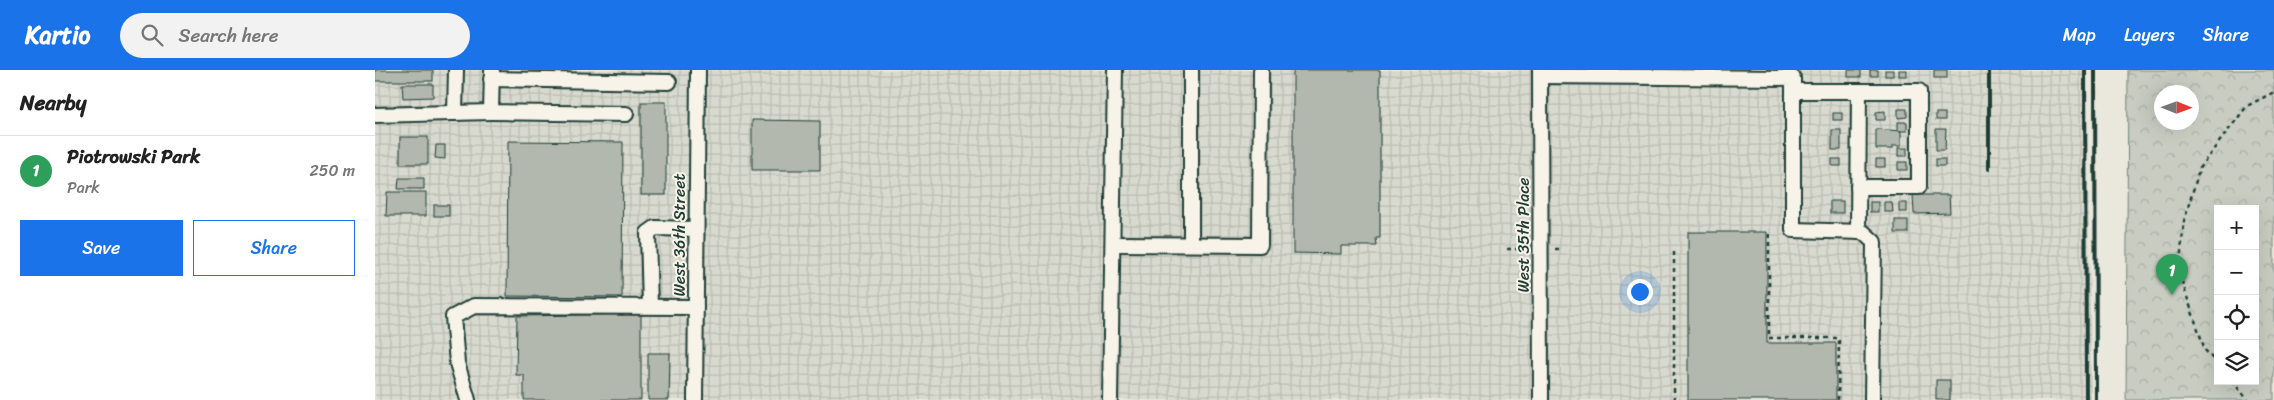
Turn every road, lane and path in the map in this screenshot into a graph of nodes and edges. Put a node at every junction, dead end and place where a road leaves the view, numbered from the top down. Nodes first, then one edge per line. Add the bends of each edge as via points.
1 (456, 70) edge
2 (698, 70) edge
3 (1115, 70) edge
4 (1191, 70) edge
5 (1261, 70) edge
6 (1540, 73) edge
7 (491, 75) edge
8 (669, 82) dead end
9 (1793, 91) junction
10 (1859, 91) junction
11 (2274, 92) edge
12 (491, 112) junction
13 (455, 113) junction
14 (626, 114) dead end
15 (375, 115) edge
16 (1858, 187) junction
17 (697, 229) junction
18 (1858, 232) junction
19 (1769, 234) dead end
20 (1113, 244) junction
21 (1191, 244) junction
22 (1675, 248) dead end
23 (1507, 249) dead end
24 (1523, 249) dead end
25 (1555, 249) dead end
26 (1563, 249) dead end
27 (650, 306) junction
28 (696, 306) junction
29 (2214, 360) edge
30 (2235, 385) edge
31 (468, 400) edge
32 (695, 400) edge
33 (1110, 400) edge
34 (1541, 400) edge
35 (1674, 400) edge
36 (1838, 400) edge
37 (1872, 400) edge
38 (2247, 400) edge

1 - 13 street
2 - 17 street, West 36th Street
3 - 20 street
4 - 21 street
5 - 21 street via 1260,245
6 - 9 street via 1793,78
6 - 34 street, West 35th Place
7 - 8 street
7 - 12 street
9 - 10 street
9 - 18 street via 1793,230
10 - 16 street
10 - 16 street via 1919,91 1919,186
11 - 29 path via 2247,106 2201,167 2184,221 2179,273 2205,350
12 - 13 street
12 - 14 street
13 - 15 street
16 - 18 street
17 - 27 street via 655,228 648,233
17 - 28 street, West 36th Street
18 - 37 street via 1863,232 1873,242
19 - 36 path via 1769,338 1839,338
20 - 21 street
20 - 33 street
22 - 35 path
23 - 24 path
25 - 26 path
27 - 28 street
27 - 31 street via 474,306 453,317 457,363
28 - 32 street, West 36th Street
30 - 38 path

